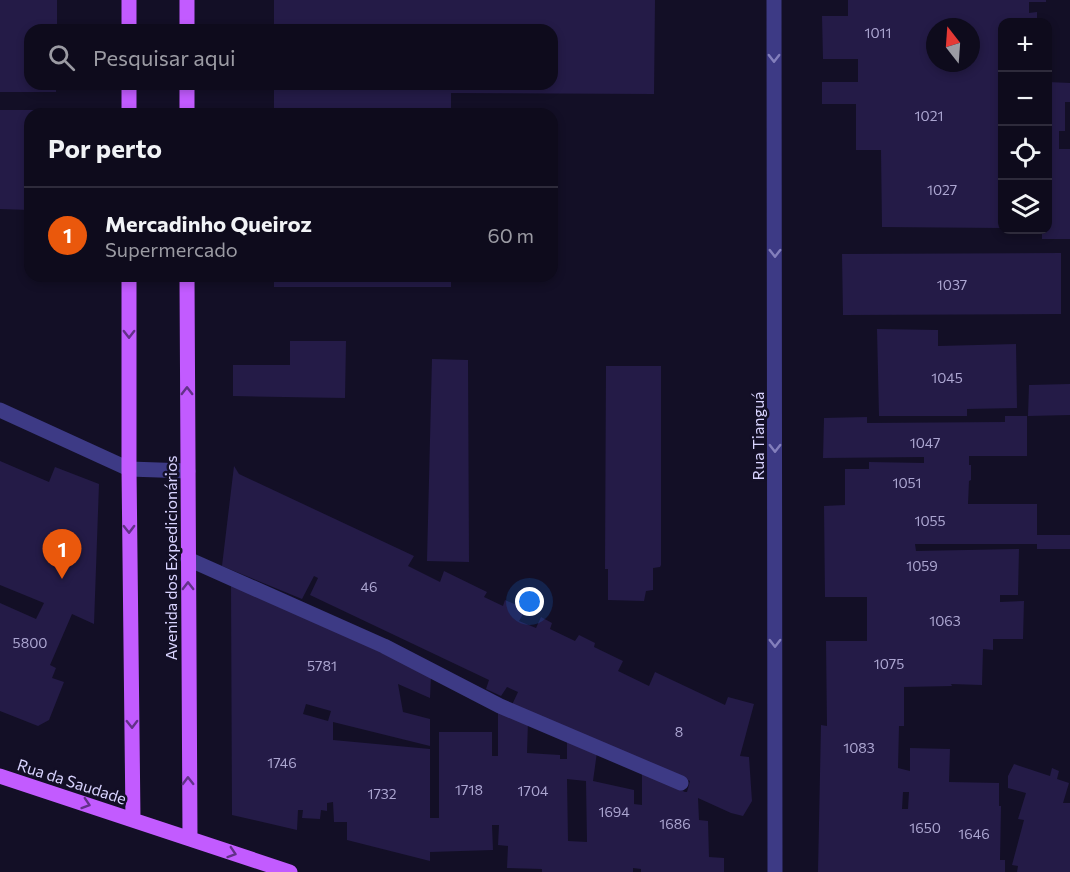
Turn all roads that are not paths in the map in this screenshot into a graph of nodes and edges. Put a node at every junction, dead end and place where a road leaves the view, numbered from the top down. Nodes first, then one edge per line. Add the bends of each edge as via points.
1 (129, 0) edge
2 (187, 0) edge
3 (774, 0) edge
4 (129, 24) edge
5 (187, 24) edge
6 (129, 90) edge
7 (187, 90) edge
8 (129, 108) edge
9 (187, 108) edge
10 (129, 282) edge
11 (187, 282) edge
12 (0, 410) edge
13 (129, 469) junction
14 (188, 471) junction
15 (188, 559) junction
16 (0, 776) edge
17 (681, 783) dead end
18 (133, 820) junction
19 (190, 839) junction
20 (290, 872) edge
21 (775, 872) edge

1 - 4 main road
2 - 5 main road
3 -> 21 street, Rua Tianguá
6 - 8 main road
7 - 9 main road
10 -> 13 main road
14 -> 11 main road, Avenida dos Expedicionários
12 - 13 street
13 - 14 street
13 -> 18 main road
14 - 15 main road, Avenida dos Expedicionários
15 - 17 street via 384,646 500,706
19 -> 15 main road, Avenida dos Expedicionários
16 -> 18 main road, Rua da Saudade
18 - 19 main road, Rua da Saudade
19 -> 20 main road, Rua da Saudade

